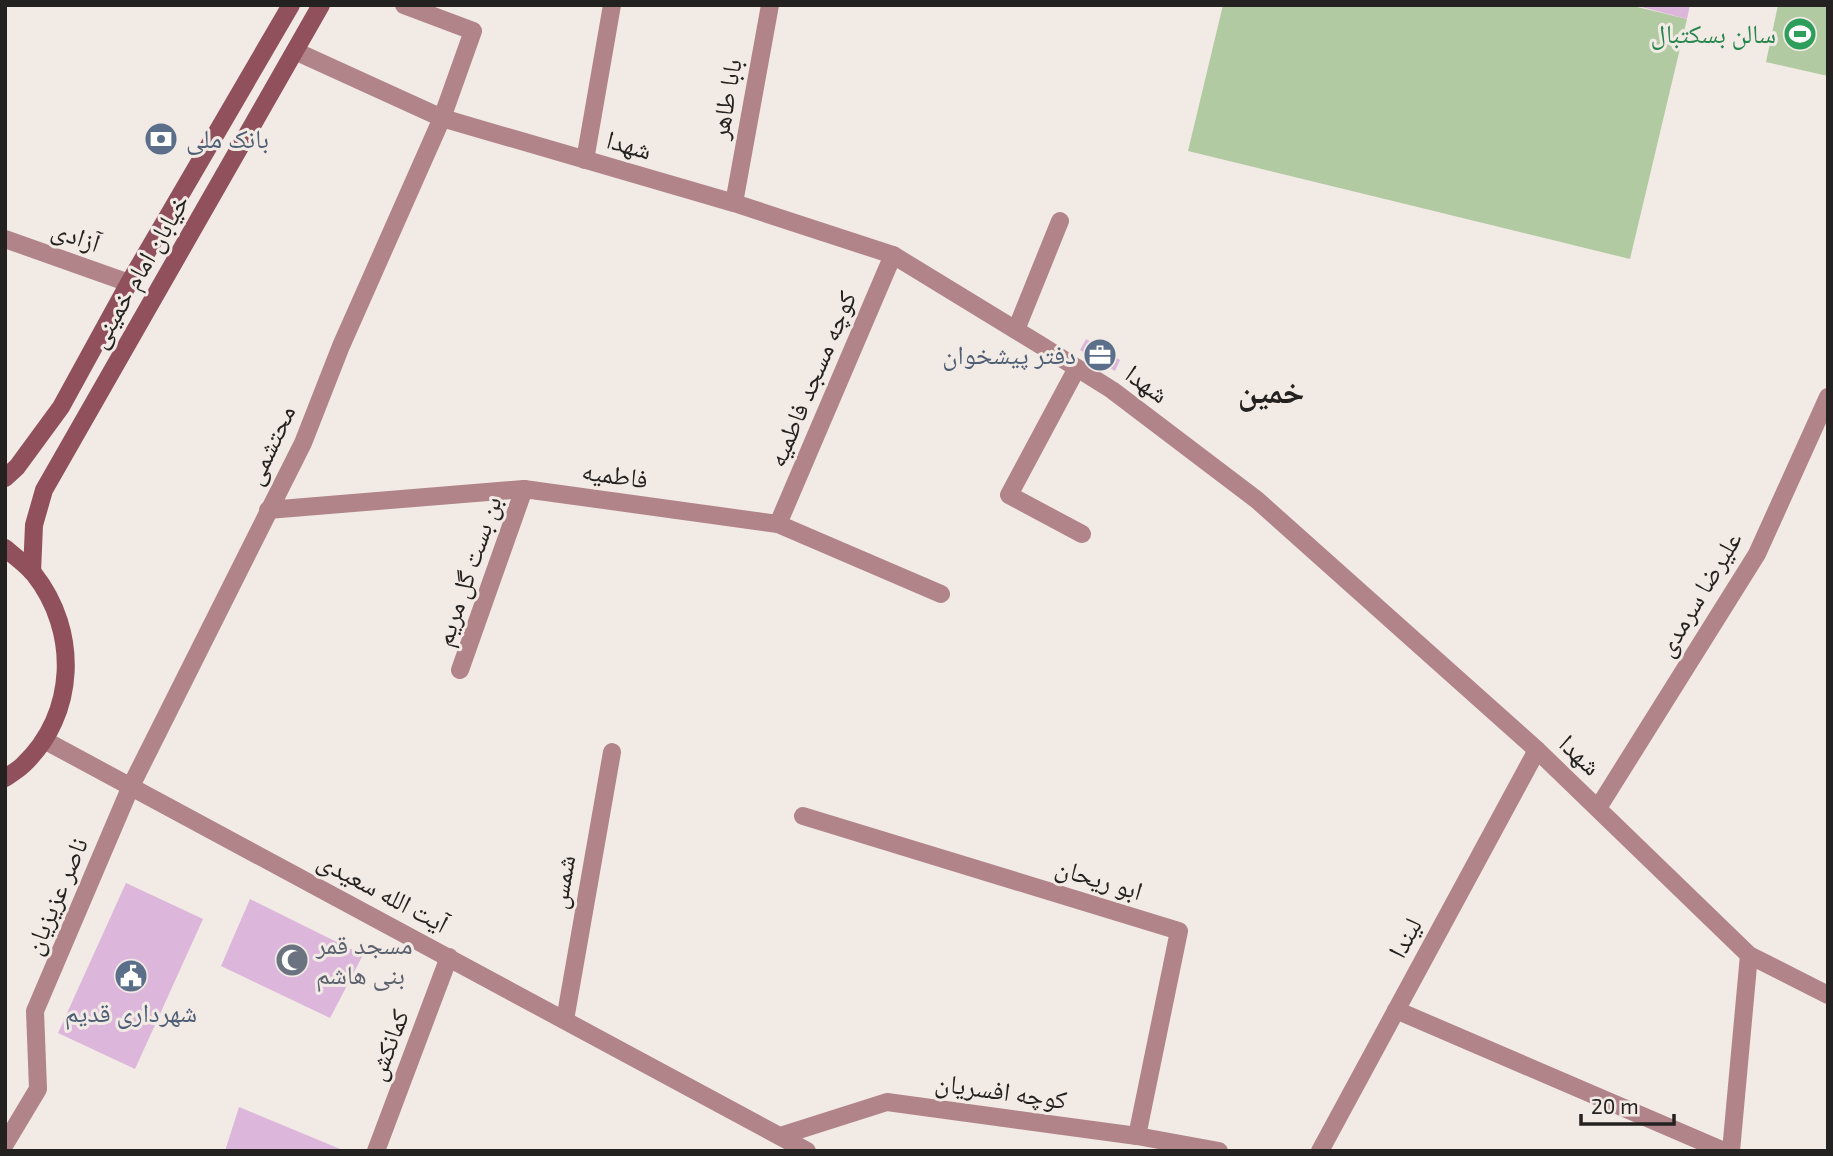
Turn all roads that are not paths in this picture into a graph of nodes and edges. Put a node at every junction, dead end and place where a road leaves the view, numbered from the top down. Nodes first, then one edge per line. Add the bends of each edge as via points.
1 (291, 5) edge
2 (321, 5) edge
3 (404, 5) edge
4 (612, 5) edge
5 (770, 5) edge
6 (295, 51) junction
7 (442, 118) junction
8 (585, 160) junction
9 (734, 203) junction
10 (1060, 221) dead end
11 (5, 239) edge
12 (893, 255) junction
13 (128, 283) junction
14 (1016, 330) junction
15 (1077, 368) junction
16 (1828, 397) edge
17 (1821, 427) edge
18 (5, 478) edge
19 (524, 489) junction
20 (268, 510) junction
21 (778, 524) junction
22 (1082, 534) dead end
23 (5, 548) edge
24 (32, 572) junction
25 (941, 594) dead end
26 (460, 670) dead end
27 (44, 740) junction
28 (1536, 750) junction
29 (612, 752) dead end
30 (5, 778) edge
31 (131, 786) junction
32 (1598, 808) junction
33 (803, 816) dead end
34 (1749, 955) junction
35 (449, 957) junction
36 (1828, 995) edge
37 (1396, 1010) junction
38 (565, 1020) junction
39 (780, 1136) junction
40 (1137, 1136) junction
41 (5, 1144) edge
42 (376, 1151) edge
43 (807, 1151) edge
44 (1219, 1151) edge
45 (1320, 1151) edge
46 (1724, 1151) edge
47 (1731, 1151) edge

1 - 13 main road, خیابان امام خمینی
2 - 6 main road, خیابان امام خمینی
3 - 7 street, محتشمی via 473,31
4 - 8 street
5 - 9 street, بابا طاهر
6 - 7 street, شهدا
6 - 24 main road, خیابان امام خمینی via 44,490 34,525
7 - 8 street, شهدا
7 - 20 street, محتشمی via 303,443
8 - 9 street, شهدا
9 - 12 street, شهدا
10 - 14 street
11 - 13 street, آزادی
12 - 14 street, شهدا
12 - 21 street, کوچه مسجد فاطمیه
13 - 18 main road, خیابان امام خمینی via 61,407
14 - 15 street, شهدا
15 - 22 street via 1009,495
15 - 28 street, شهدا via 1257,500
16 - 17 street, علیرضا سرمدی
17 - 32 street, علیرضا سرمدی via 1757,554
19 - 20 street, فاطمیه
19 - 21 street, فاطمیه
19 - 26 street, بن بست گل مریم
20 - 31 street, محتشمی
21 - 25 street, فاطمیه
23 - 24 main road
24 - 27 main road via 52,602 64,636 67,672 60,708
27 - 30 main road via 23,766
27 - 31 street, آیت الله سعیدی
28 - 32 street, شهدا
28 - 37 street, لیندا
29 - 38 street, شمس
31 - 35 street, آیت الله سعیدی
31 - 41 street, ناصر عزیزیان via 35,1011 38,1088
32 - 34 street, شهدا
33 - 40 street, ابو ریحان via 1179,931
34 - 36 street, شهدا
34 - 47 street
35 - 38 street, آیت الله سعیدی
35 - 42 street, کمانکش
37 - 45 street, لیندا
37 - 46 street
38 - 39 street, آیت الله سعیدی
39 - 40 street, کوچه افسریان via 887,1102
39 - 43 street, آیت الله سعیدی
40 - 44 street, کوچه افسریان

